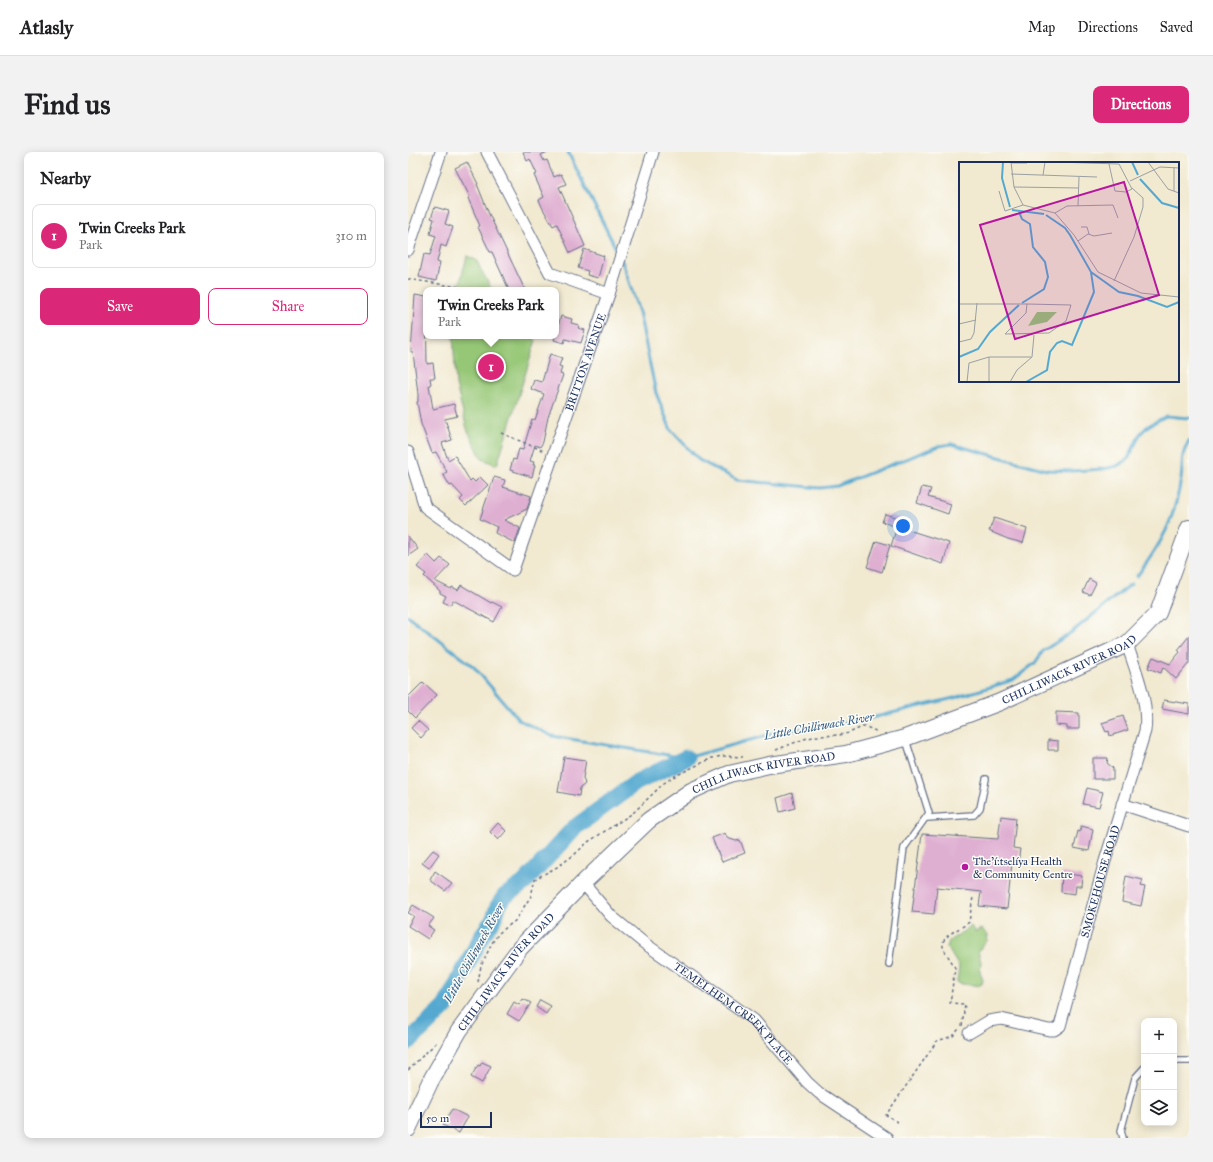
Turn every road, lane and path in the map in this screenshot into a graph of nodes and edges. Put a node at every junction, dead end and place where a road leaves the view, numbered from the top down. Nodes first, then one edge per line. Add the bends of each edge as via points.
1 (441, 152) edge
2 (487, 152) edge
3 (653, 152) edge
4 (408, 250) edge
5 (408, 279) edge
6 (458, 287) dead end
7 (609, 294) junction
8 (500, 433) dead end
9 (408, 452) edge
10 (553, 455) junction
11 (1189, 528) edge
12 (1127, 644) junction
13 (906, 738) junction
14 (986, 779) dead end
15 (1122, 804) junction
16 (927, 818) junction
17 (1189, 826) edge
18 (583, 883) junction
19 (973, 897) dead end
20 (889, 964) dead end
21 (969, 1033) dead end
22 (1177, 1061) edge
23 (1189, 1061) edge
24 (1141, 1071) edge
25 (898, 1122) dead end
26 (408, 1129) edge
27 (887, 1138) edge
28 (1123, 1138) edge

1 - 4 street
2 - 7 street via 550,273
3 - 7 street, BRITTON AVENUE
5 - 6 path
7 - 10 street, BRITTON AVENUE
8 - 10 path
9 - 10 street, BRITTON AVENUE via 426,507 513,570
11 - 12 main road, CHILLIWACK RIVER ROAD via 1158,613
12 - 13 main road, CHILLIWACK RIVER ROAD via 1000,702
12 - 15 street, SMOKEHOUSE ROAD via 1145,701 1147,718
13 - 16 lane via 928,808
13 - 18 main road, CHILLIWACK RIVER ROAD via 846,754 749,769 707,783 672,802 649,820
14 - 16 lane via 980,808 974,815
15 - 17 street
15 - 21 street, SMOKEHOUSE ROAD via 1058,1029 1049,1030 1001,1019 989,1021
16 - 20 lane via 904,848
18 - 26 main road, CHILLIWACK RIVER ROAD via 520,948 479,1003 444,1057
18 - 27 street, TEMELHEM CREEK PLACE via 611,916 638,938 754,1020 819,1093
19 - 25 path via 967,924 946,937 943,944 955,968 950,1003 965,1004 961,1027 953,1036 936,1041 886,1115
22 - 23 lane
24 - 28 lane via 1134,1078 1122,1131

